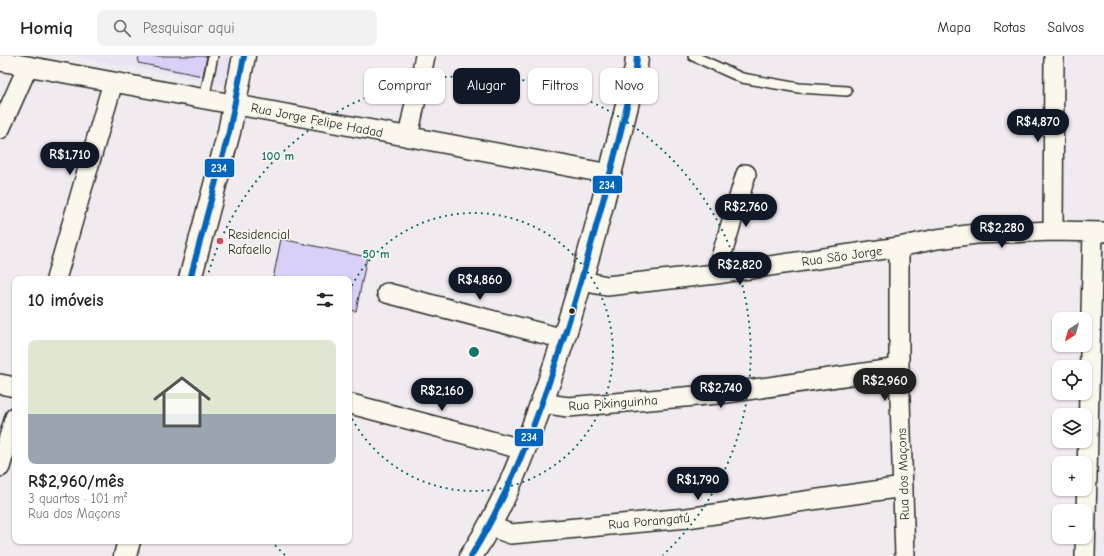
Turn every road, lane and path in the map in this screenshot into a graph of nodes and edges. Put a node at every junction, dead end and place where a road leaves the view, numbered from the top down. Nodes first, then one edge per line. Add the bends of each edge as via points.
1 (213, 56) edge
2 (244, 56) edge
3 (425, 56) edge
4 (637, 56) edge
5 (693, 56) edge
6 (1054, 56) edge
7 (0, 60) edge
8 (24, 66) junction
9 (113, 82) junction
10 (847, 91) dead end
11 (204, 99) junction
12 (235, 105) junction
13 (0, 129) edge
14 (408, 138) junction
15 (610, 174) junction
16 (746, 174) dead end
17 (1052, 231) junction
18 (1099, 232) edge
19 (899, 247) junction
20 (716, 274) junction
21 (57, 276) edge
22 (191, 276) edge
23 (582, 281) junction
24 (387, 293) dead end
25 (564, 339) junction
26 (899, 368) junction
27 (0, 384) edge
28 (12, 386) edge
29 (541, 403) junction
30 (352, 404) edge
31 (12, 427) edge
32 (525, 450) junction
33 (0, 467) edge
34 (903, 487) junction
35 (489, 526) junction
36 (128, 544) edge
37 (125, 556) edge
38 (471, 556) edge
39 (905, 556) edge
40 (1085, 556) edge

1 - 11 lane
2 - 12 street
3 - 14 street
4 - 15 street
5 - 10 lane via 742,78 799,88
6 - 17 street
7 - 8 street, Rua Jorge Felipe Hadad
8 - 9 street, Rua Jorge Felipe Hadad
8 - 13 street
9 - 11 street, Rua Jorge Felipe Hadad
9 - 21 street
11 - 12 street, Rua Jorge Felipe Hadad
12 - 14 street, Rua Jorge Felipe Hadad
12 - 22 street
14 - 15 street, Rua Jorge Felipe Hadad
15 - 23 street
16 - 20 street
17 - 18 street, Rua São Jorge
17 - 19 street, Rua São Jorge via 976,234
18 - 40 street
19 - 20 street, Rua São Jorge
19 - 26 street, Rua dos Maçons
20 - 23 street, Rua São Jorge via 606,286
23 - 25 street
24 - 25 street
25 - 29 street
26 - 29 street, Rua Pixinguinha via 719,394 568,407
26 - 34 street, Rua dos Maçons
27 - 28 street
29 - 32 street
30 - 32 street
31 - 33 street
32 - 35 street
34 - 35 street, Rua Porangatú via 687,518 511,534
34 - 39 street, Rua dos Maçons
35 - 38 street
36 - 37 street

